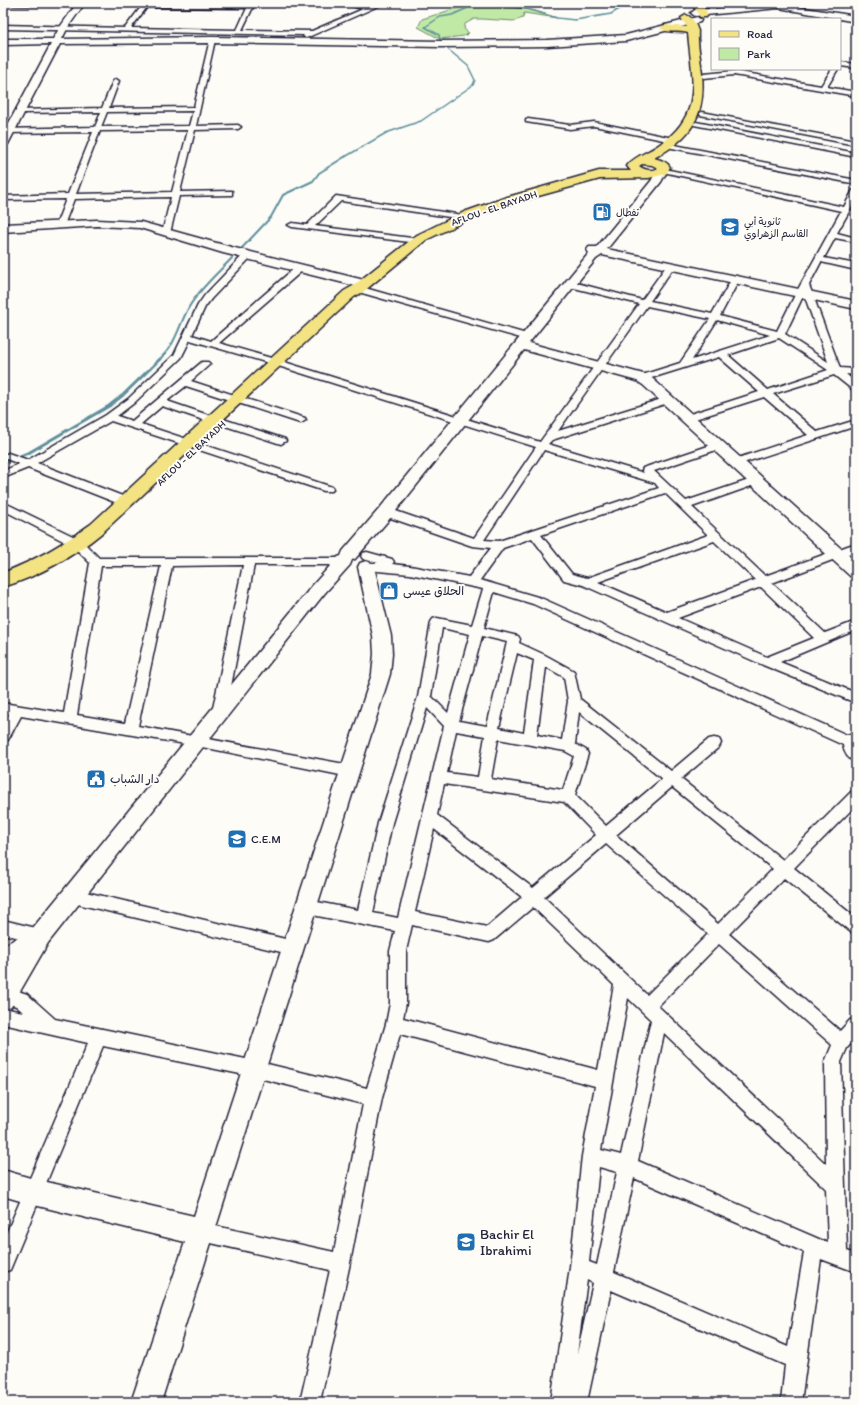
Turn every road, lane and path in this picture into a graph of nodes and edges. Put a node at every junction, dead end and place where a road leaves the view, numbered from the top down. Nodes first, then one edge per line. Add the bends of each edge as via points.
1 (13, 3) edge
2 (77, 3) edge
3 (344, 3) edge
4 (382, 3) edge
5 (690, 3) edge
6 (697, 3) edge
7 (712, 3) edge
8 (146, 4) edge
9 (251, 5) edge
10 (368, 9) junction
11 (696, 18) junction
12 (856, 20) edge
13 (3, 27) edge
14 (61, 27) junction
15 (665, 28) joint
16 (127, 29) junction
17 (239, 31) junction
18 (313, 33) junction
19 (298, 39) junction
20 (212, 40) junction
21 (3, 41) edge
22 (55, 41) junction
23 (841, 64) edge
24 (856, 66) edge
25 (834, 70) edge
26 (704, 76) junction
27 (116, 82) dead end
28 (823, 88) junction
29 (856, 94) edge
30 (197, 109) junction
31 (105, 110) junction
32 (20, 111) junction
33 (702, 114) junction
34 (528, 121) dead end
35 (696, 124) junction
36 (238, 127) dead end
37 (193, 128) junction
38 (98, 130) junction
39 (5, 131) edge
40 (856, 134) edge
41 (850, 142) junction
42 (3, 144) edge
43 (672, 144) junction
44 (846, 153) junction
45 (856, 155) edge
46 (639, 168) junction
47 (663, 170) junction
48 (856, 182) edge
49 (359, 192) dead end
50 (856, 192) edge
51 (229, 193) dead end
52 (177, 194) junction
53 (381, 196) dead end
54 (72, 197) junction
55 (3, 198) edge
56 (339, 198) junction
57 (846, 210) junction
58 (458, 216) junction
59 (60, 225) junction
60 (292, 225) dead end
61 (310, 226) junction
62 (3, 228) edge
63 (166, 233) junction
64 (833, 235) junction
65 (856, 240) edge
66 (417, 241) junction
67 (598, 249) junction
68 (248, 255) junction
69 (819, 259) junction
70 (670, 267) junction
71 (856, 267) edge
72 (300, 268) junction
73 (735, 280) junction
74 (569, 284) junction
75 (820, 284) dead end
76 (361, 287) junction
77 (805, 289) junction
78 (645, 303) junction
79 (856, 305) edge
80 (715, 317) junction
81 (780, 335) junction
82 (188, 337) junction
83 (524, 341) junction
84 (213, 344) junction
85 (721, 354) junction
86 (280, 363) junction
87 (205, 364) dead end
88 (599, 366) junction
89 (684, 366) junction
90 (836, 371) junction
91 (856, 372) edge
92 (642, 378) junction
93 (184, 382) junction
94 (856, 388) edge
95 (766, 393) junction
96 (240, 400) junction
97 (668, 400) junction
98 (160, 402) junction
99 (110, 417) junction
100 (688, 418) junction
101 (301, 420) dead end
102 (218, 421) junction
103 (460, 421) junction
104 (856, 423) edge
105 (134, 425) junction
106 (816, 436) junction
107 (550, 437) junction
108 (281, 441) dead end
109 (194, 444) junction
110 (542, 446) junction
111 (718, 446) junction
112 (8, 456) dead end
113 (736, 462) junction
114 (26, 463) junction
115 (3, 475) edge
116 (756, 481) junction
117 (663, 485) junction
118 (328, 489) dead end
119 (126, 502) junction
120 (3, 506) edge
121 (685, 506) junction
122 (386, 512) junction
123 (534, 532) junction
124 (717, 536) junction
125 (476, 543) junction
126 (499, 545) junction
127 (856, 547) edge
128 (86, 552) junction
129 (836, 554) junction
130 (249, 562) junction
131 (167, 563) junction
132 (359, 564) junction
133 (856, 572) edge
134 (3, 580) edge
135 (764, 581) junction
136 (472, 582) junction
137 (587, 582) junction
138 (3, 587) edge
139 (490, 588) junction
140 (667, 618) junction
141 (856, 625) edge
142 (478, 631) junction
143 (823, 639) junction
144 (512, 646) junction
145 (541, 658) junction
146 (767, 662) junction
147 (424, 697) junction
148 (856, 698) edge
149 (574, 702) junction
150 (3, 708) edge
151 (17, 711) junction
152 (219, 715) junction
153 (70, 719) junction
154 (451, 725) junction
155 (130, 730) junction
156 (492, 732) junction
157 (3, 736) edge
158 (530, 739) junction
159 (853, 739) edge
160 (197, 742) junction
161 (714, 743) dead end
162 (568, 746) junction
163 (856, 756) edge
164 (350, 771) junction
165 (439, 776) junction
166 (671, 779) junction
167 (484, 783) junction
168 (856, 796) edge
169 (568, 797) junction
170 (429, 817) junction
171 (606, 835) junction
172 (783, 869) junction
173 (73, 896) junction
174 (533, 897) junction
175 (307, 907) junction
176 (364, 918) junction
177 (405, 922) junction
178 (3, 927) edge
179 (856, 927) edge
180 (718, 935) junction
181 (40, 936) junction
182 (294, 948) junction
183 (3, 962) edge
184 (623, 982) junction
185 (4, 1001) edge
186 (653, 1013) junction
187 (394, 1024) junction
188 (856, 1026) edge
189 (99, 1037) junction
190 (841, 1042) junction
191 (255, 1069) junction
192 (604, 1080) junction
193 (373, 1098) junction
194 (591, 1156) junction
195 (628, 1166) junction
196 (3, 1183) edge
197 (835, 1185) junction
198 (34, 1192) junction
199 (202, 1232) junction
200 (814, 1246) junction
201 (838, 1257) junction
202 (3, 1263) edge
203 (341, 1263) junction
204 (856, 1263) edge
205 (579, 1268) junction
206 (605, 1278) junction
207 (796, 1360) junction
208 (572, 1400) edge
209 (146, 1402) edge
210 (310, 1402) edge
211 (791, 1402) edge

1 - 2 street
2 - 14 street
3 - 10 street
4 - 10 street
5 - 11 main road, AFLOU - EL BAYADH via 690,9
6 - 11 main road, AFLOU - EL BAYADH
7 - 11 street via 712,10
8 - 9 street
8 - 16 street
9 - 17 street
10 - 18 street
11 - 12 street via 784,8
11 - 15 main road via 682,28
11 - 19 street via 636,34 593,39
11 - 26 main road, AFLOU - EL BAYADH via 699,24
11 - 43 main road, AFLOU - EL BAYADH via 698,103 690,120
13 - 14 street
14 - 16 street
14 - 22 street
15 - 20 street via 626,38 546,43
16 - 17 street
17 - 18 street
18 - 19 street
19 - 22 street
20 - 22 street
20 - 30 street
21 - 22 street
22 - 32 street
22 - 39 street
23 - 24 street
25 - 28 street
26 - 28 street via 734,73
26 - 33 main road, AFLOU - EL BAYADH via 706,103
27 - 31 street
28 - 29 street
30 - 31 street
30 - 37 street
31 - 32 street
31 - 38 street
32 - 39 street
33 - 35 main road, AFLOU - EL BAYADH
33 - 41 street
34 - 43 street via 573,128 594,124
35 - 43 main road, AFLOU - EL BAYADH
35 - 44 street
36 - 37 street
37 - 38 street
37 - 52 street
38 - 39 street
38 - 54 street
39 - 42 street
40 - 41 street
41 - 44 street
43 - 46 main road, AFLOU - EL BAYADH
43 - 47 main road, AFLOU - EL BAYADH
43 - 48 street
44 - 45 street
46 - 47 main road
46 - 58 main road, AFLOU - EL BAYADH via 599,176
46 - 67 street via 642,181 640,191
47 - 57 street
47 - 67 street via 656,182
49 - 56 street
50 - 57 street
51 - 52 street
52 - 54 street
52 - 63 street
53 - 58 street via 433,205
54 - 55 street
54 - 59 street
56 - 58 street
56 - 61 street
57 - 64 street
58 - 66 main road, AFLOU - EL BAYADH
59 - 62 street
59 - 63 street via 120,223 140,225
60 - 61 street
61 - 66 street
63 - 68 street
64 - 65 street
64 - 69 street
66 - 76 main road, AFLOU - EL BAYADH
67 - 70 street
67 - 74 street
67 - 77 street via 703,267
68 - 72 street
68 - 82 street via 208,297
69 - 71 street
69 - 77 street
70 - 73 street
70 - 78 street
72 - 76 street
72 - 84 street
73 - 77 street
73 - 80 street
74 - 78 street
74 - 83 street
75 - 77 street
76 - 83 street
76 - 86 main road, AFLOU - EL BAYADH via 357,296
77 - 79 street
77 - 81 street
77 - 90 street
78 - 80 street
78 - 88 street
80 - 81 street
80 - 89 street
81 - 85 street
81 - 90 street
82 - 84 street
82 - 99 street via 178,356 168,367
83 - 88 street
83 - 103 street
84 - 86 street
85 - 89 street
85 - 95 street
86 - 96 main road, AFLOU - EL BAYADH
86 - 103 street
87 - 93 street
88 - 92 street
88 - 107 street
89 - 92 street
90 - 91 street
90 - 94 street
90 - 95 street
92 - 97 street
93 - 96 street
93 - 98 street
95 - 100 street
95 - 106 street
96 - 101 street
96 - 102 main road, AFLOU - EL BAYADH
97 - 100 street
97 - 107 street
98 - 102 street
98 - 105 street
99 - 105 street
99 - 114 street
100 - 111 street
102 - 108 street
102 - 109 main road, AFLOU - EL BAYADH
103 - 110 street
103 - 122 street
104 - 106 street
105 - 109 street
106 - 113 street
107 - 110 street
109 - 118 street
109 - 119 main road, AFLOU - EL BAYADH
109 - 128 main road, AFLOU - EL BAYADH
110 - 117 street
110 - 125 street
111 - 113 street
111 - 117 street via 647,470
112 - 114 street
113 - 116 street
114 - 115 street
114 - 119 street
116 - 121 street
116 - 129 street
117 - 121 street
117 - 123 street
119 - 128 main road, AFLOU - EL BAYADH via 97,528
120 - 128 street
121 - 124 street
122 - 125 street
122 - 132 street via 375,524
123 - 126 street
123 - 137 street via 568,577
124 - 135 street
124 - 137 street
125 - 126 street
126 - 136 street
127 - 129 street
128 - 131 street
128 - 134 main road, AFLOU - EL BAYADH via 49,560
128 - 138 main road, AFLOU - EL BAYADH via 39,576
128 - 153 street
129 - 133 street
129 - 135 street
130 - 131 street
130 - 132 street
130 - 152 street
131 - 155 street
132 - 136 street via 410,570
132 - 152 street via 318,590
132 - 164 street via 382,636 383,654 381,674
135 - 140 street
135 - 143 street
136 - 139 street
137 - 140 street
139 - 142 street
139 - 159 street via 544,604
140 - 146 street
141 - 143 street
142 - 144 street via 514,639
142 - 147 street via 437,622
142 - 154 street
143 - 146 street
144 - 145 street
144 - 156 street
145 - 149 street via 570,674
145 - 158 street
146 - 148 street
147 - 154 street
147 - 176 street via 385,824
149 - 162 street
149 - 166 street
150 - 151 street
151 - 153 street
151 - 157 street
152 - 160 street
153 - 155 street
154 - 156 street
154 - 165 street
155 - 160 street
156 - 158 street
156 - 167 street
158 - 162 street
159 - 163 street via 850,749
160 - 164 street
160 - 173 street
161 - 166 street
162 - 169 street via 581,754
164 - 175 street
165 - 167 street
165 - 170 street
166 - 171 street
166 - 172 street
167 - 169 street
168 - 172 street
169 - 171 street
170 - 174 street
170 - 177 street
171 - 174 street
171 - 180 street
172 - 179 street
172 - 180 street
173 - 181 street
173 - 182 street
174 - 177 street via 488,935
174 - 184 street
175 - 176 street
175 - 182 street
176 - 177 street
177 - 187 street via 398,951 398,1003
178 - 181 street
180 - 186 street
180 - 190 street
181 - 183 street via 12,953
181 - 185 street
182 - 191 street
184 - 186 street
184 - 192 street
185 - 189 street via 50,1025
186 - 195 street
186 - 197 street
187 - 192 street
187 - 193 street
188 - 190 street
189 - 191 street
189 - 198 street
190 - 197 street via 833,1062
191 - 193 street
191 - 199 street
192 - 194 street
193 - 203 street
194 - 195 street
194 - 205 street
195 - 200 street
195 - 206 street
196 - 198 street
197 - 201 street
198 - 199 street
198 - 202 street
199 - 203 street
199 - 209 street
200 - 201 street
200 - 207 street
201 - 204 street
203 - 210 street
205 - 206 street
205 - 208 street
206 - 207 street
206 - 208 street
207 - 211 street

